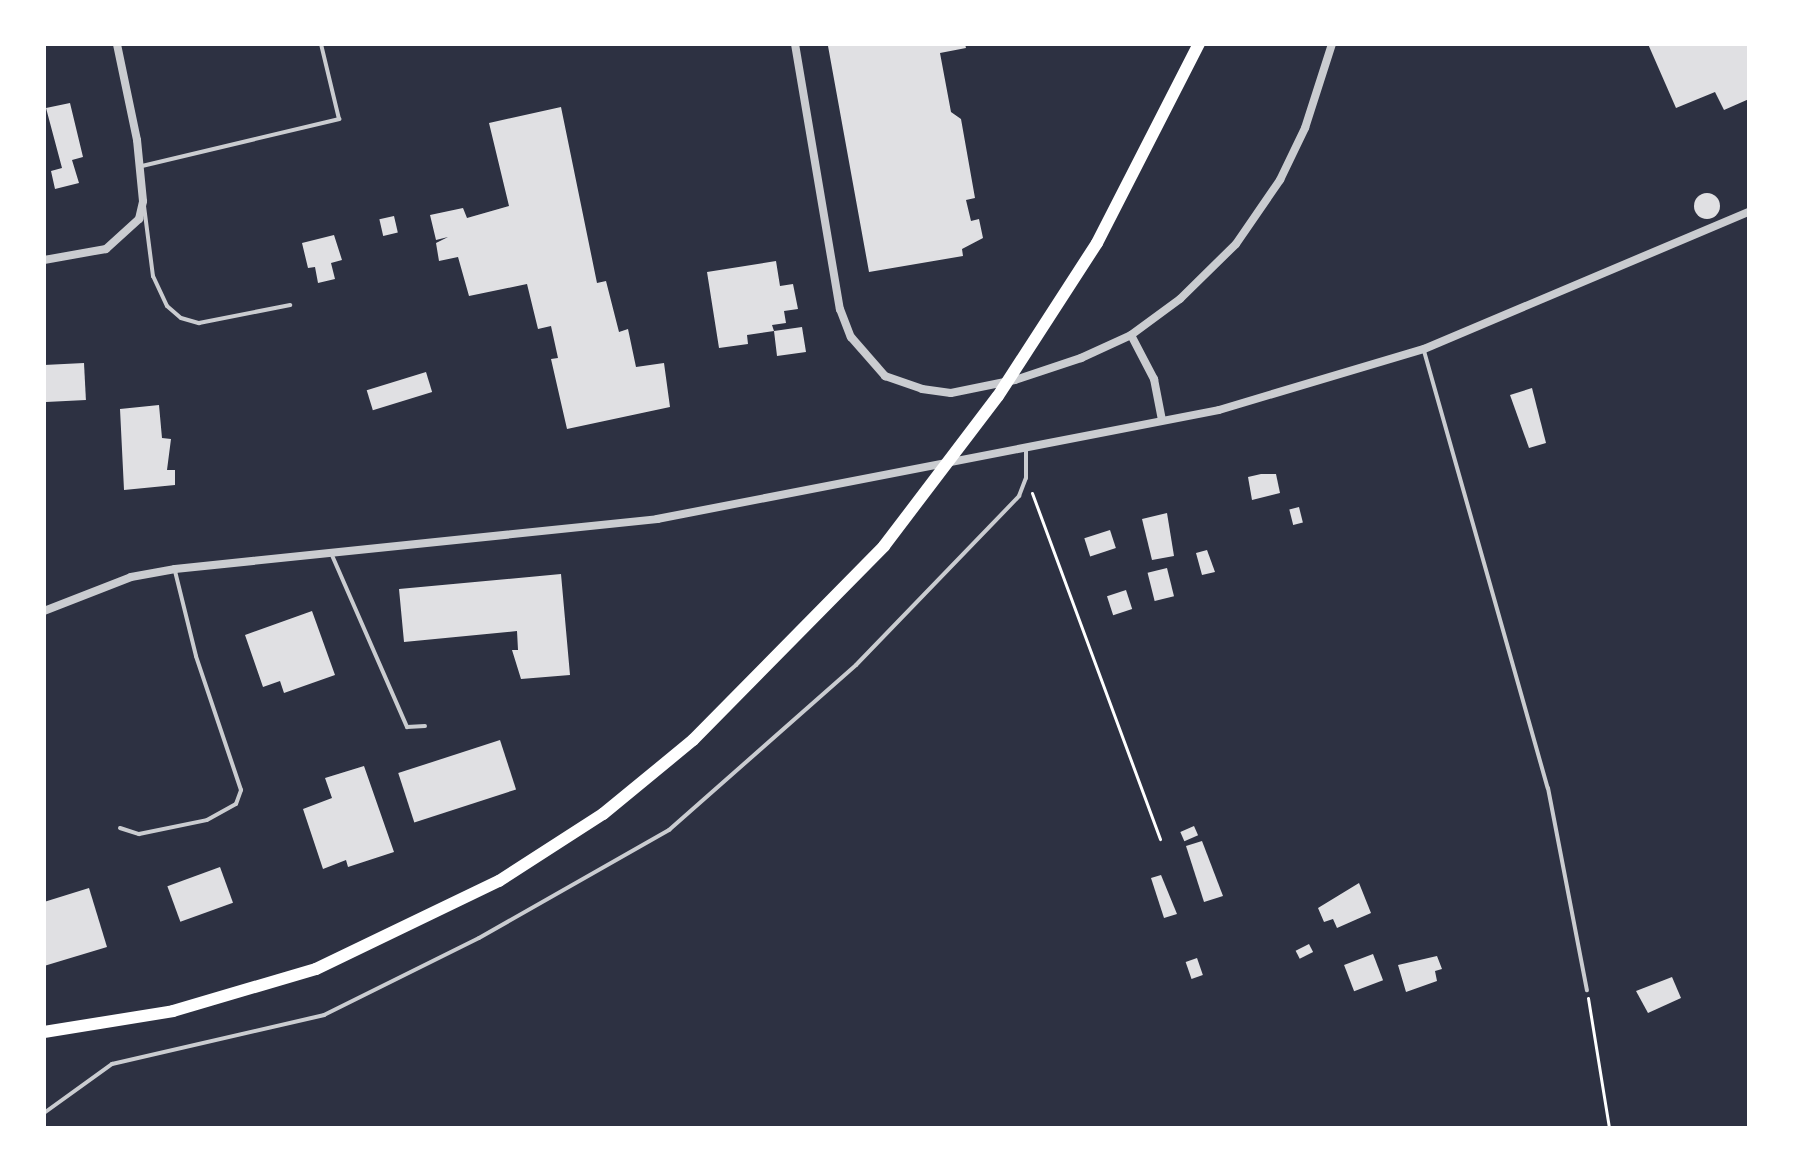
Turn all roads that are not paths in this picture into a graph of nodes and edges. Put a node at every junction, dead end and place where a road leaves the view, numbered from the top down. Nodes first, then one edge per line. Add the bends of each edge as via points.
1 (117, 44) edge
2 (321, 44) edge
3 (795, 44) edge
4 (1199, 44) edge
5 (1332, 44) edge
6 (140, 166) junction
7 (143, 201) junction
8 (1749, 212) edge
9 (44, 260) edge
10 (290, 305) dead end
11 (1131, 335) junction
12 (1424, 349) junction
13 (1162, 420) junction
14 (1026, 446) junction
15 (330, 551) junction
16 (175, 569) junction
17 (44, 611) edge
18 (425, 726) dead end
19 (120, 828) dead end
20 (1587, 990) road end
21 (44, 1032) edge
22 (44, 1113) edge

1 - 6 street
2 - 6 lane via 339,119
3 - 11 street via 840,309 851,337 873,367 922,389 977,390 1041,373
4 - 21 main road via 1097,243 998,396 910,513 835,600 693,740 603,814 456,906 301,974 173,1011
5 - 11 street via 1305,128 1280,180 1236,244 1180,299
6 - 7 street
7 - 9 street via 139,219 114,245 77,258
7 - 10 lane via 153,276 167,306 181,318 199,323
8 - 12 street
11 - 13 street via 1154,379
12 - 13 street via 1275,395
12 - 20 lane via 1548,788
13 - 14 street
14 - 15 street via 657,519
14 - 22 lane via 1026,478 1019,496 856,665 669,830 493,930 324,1015 112,1064
15 - 16 street
15 - 18 lane via 407,727
16 - 17 street via 131,577
16 - 19 lane via 196,656 241,790 236,804 207,820 139,834

